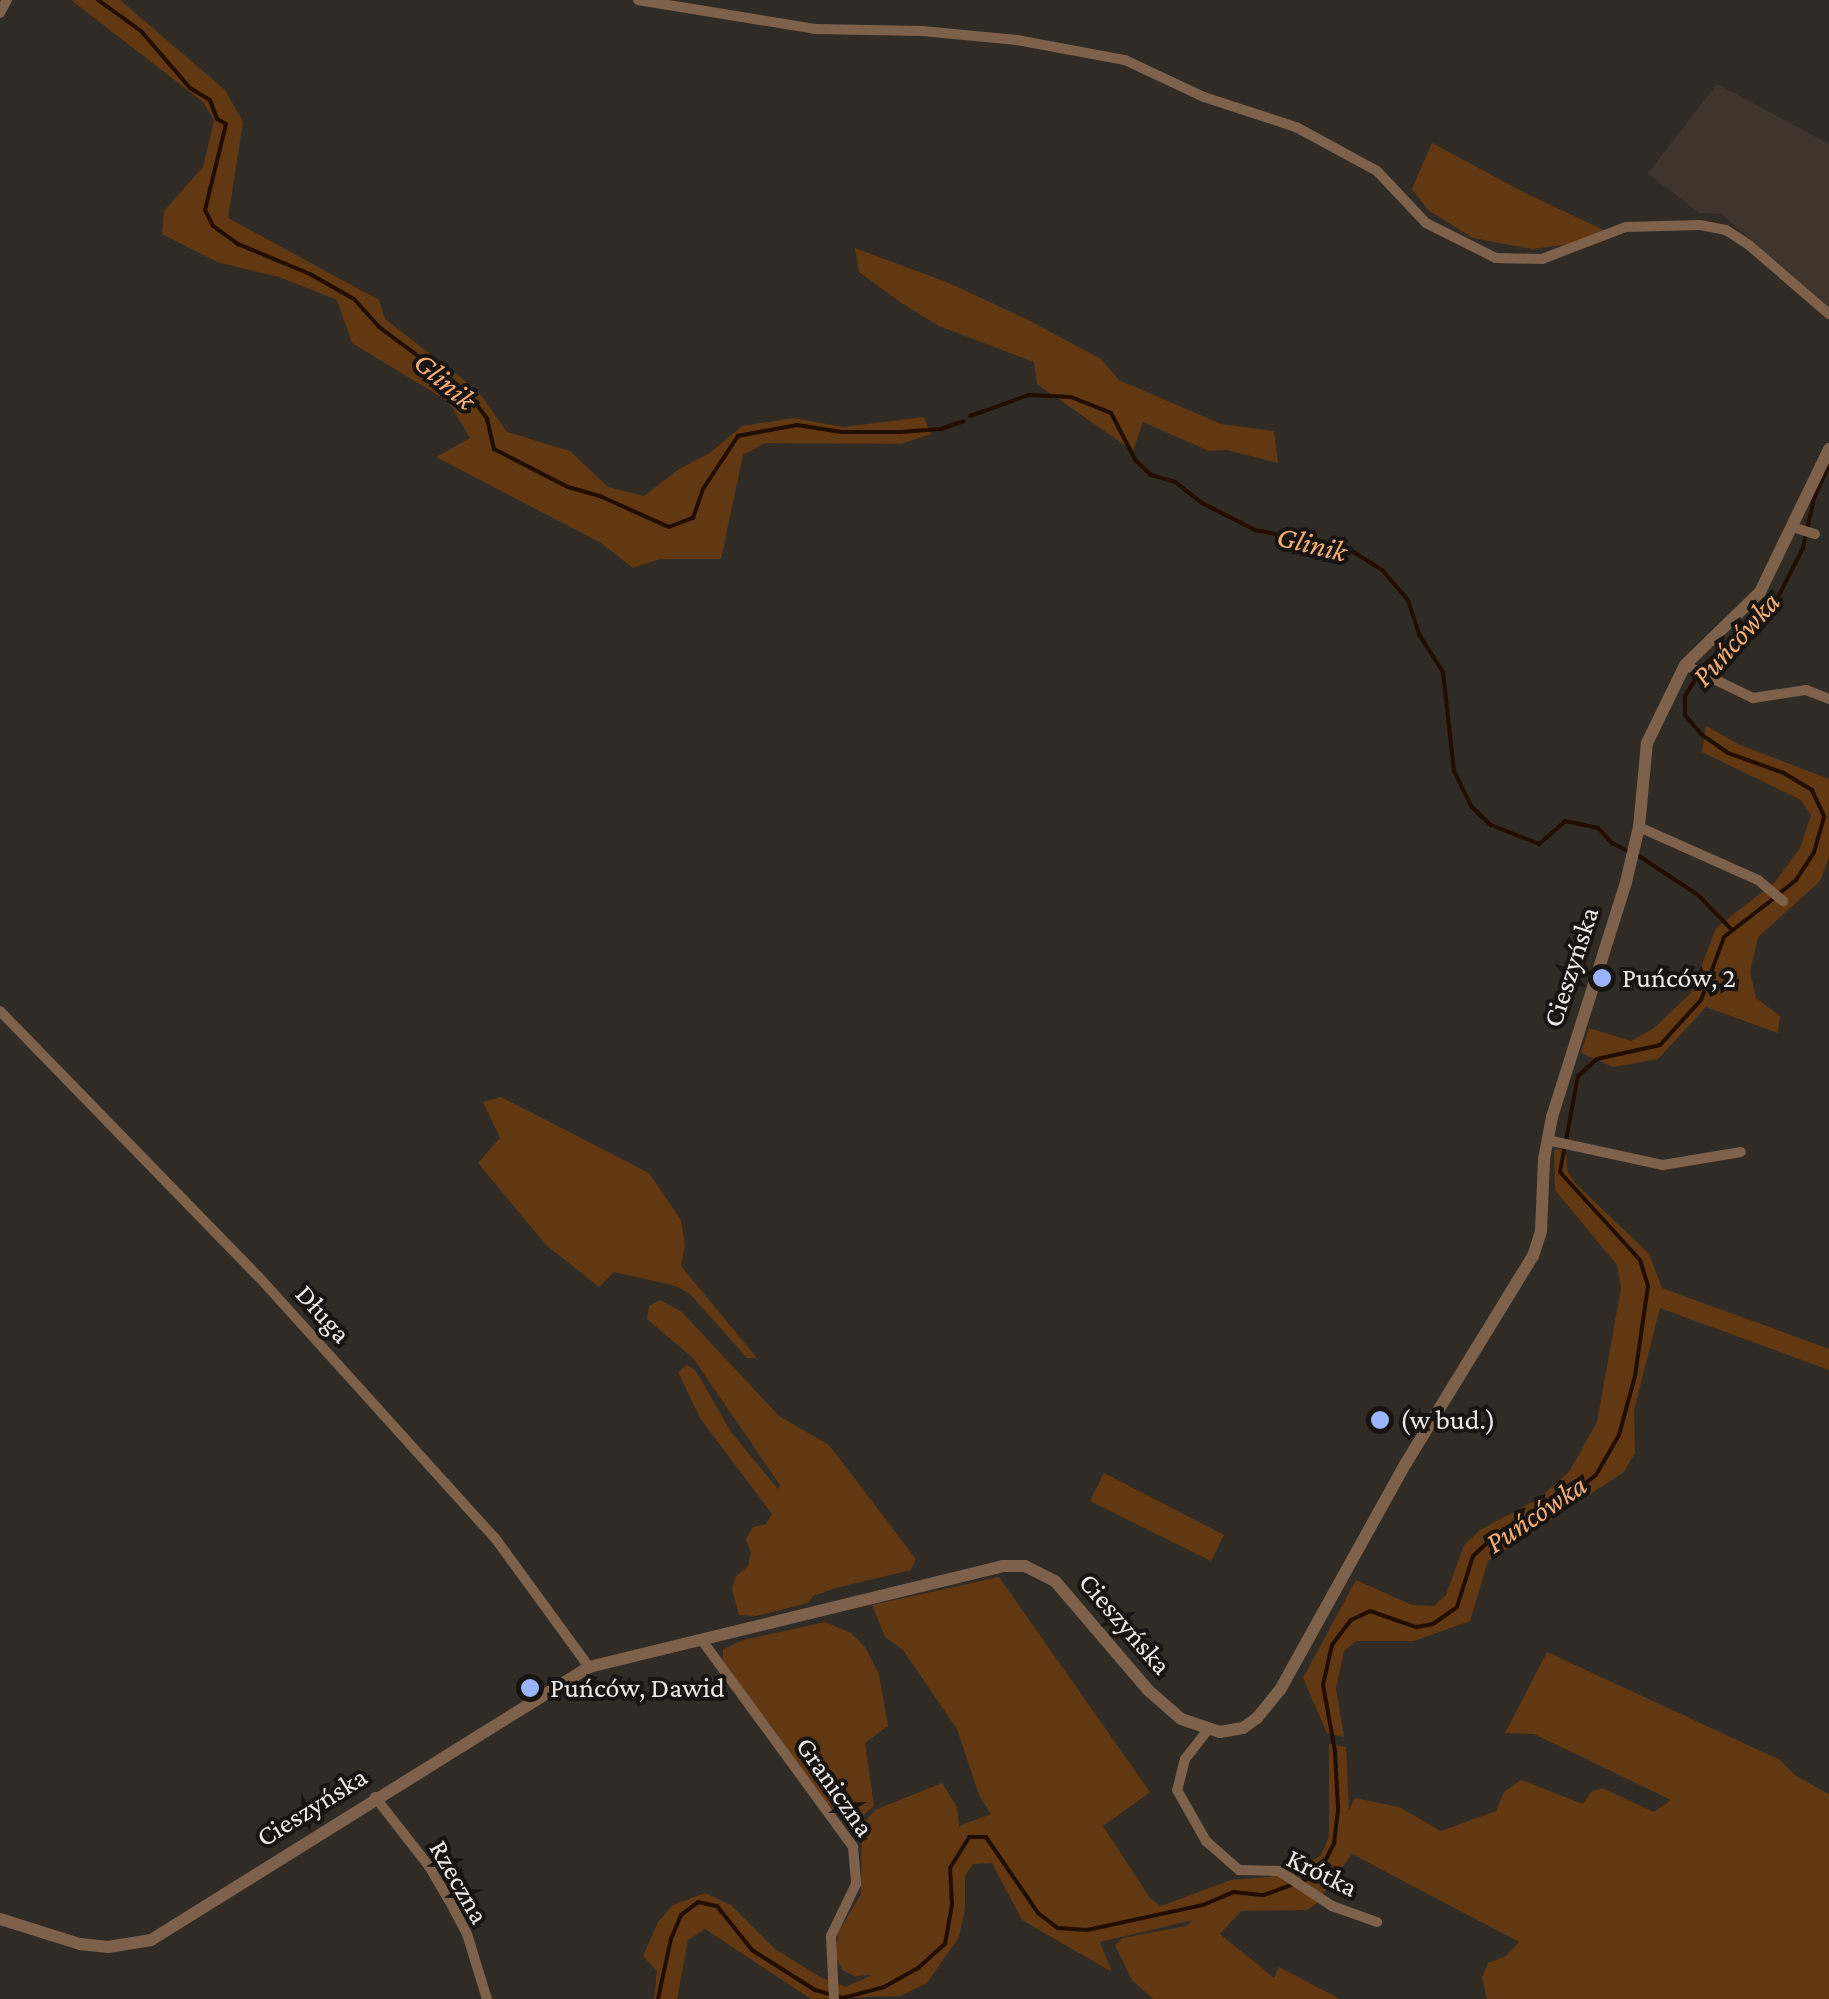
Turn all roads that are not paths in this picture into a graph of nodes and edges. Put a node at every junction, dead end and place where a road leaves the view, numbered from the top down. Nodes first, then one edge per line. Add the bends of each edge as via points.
1 (8, 0) edge
2 (638, 0) edge
3 (0, 13) edge
4 (1829, 314) edge
5 (1829, 449) edge
6 (1797, 528) junction
7 (1816, 534) dead end
8 (1688, 666) junction
9 (1829, 699) edge
10 (1638, 828) junction
11 (1783, 901) dead end
12 (0, 1010) edge
13 (1551, 1141) junction
14 (1740, 1152) dead end
15 (702, 1639) junction
16 (589, 1667) junction
17 (1207, 1731) junction
18 (375, 1797) junction
19 (0, 1918) edge
20 (1377, 1922) dead end
21 (487, 1999) edge
22 (834, 1999) edge

1 - 3 street
2 - 4 street via 815,28 1017,40 1125,60 1204,97 1296,127 1377,171 1426,222 1496,258 1542,259 1626,227 1700,224 1749,245
5 - 6 street, Cieszyńska
6 - 7 street
6 - 8 street, Cieszyńska via 1760,592
8 - 9 street via 1753,698 1806,690
8 - 10 street, Cieszyńska via 1647,743
10 - 11 street via 1682,843 1775,890
10 - 13 street, Cieszyńska
12 - 16 street, Długa via 258,1276 495,1538
13 - 14 street via 1663,1165
13 - 17 street, Cieszyńska via 1540,1231 1516,1288 1415,1448 1280,1690 1243,1728
15 - 16 street, Cieszyńska
15 - 17 street, Cieszyńska via 972,1571 1025,1566 1062,1588 1170,1712
15 - 22 street, Graniczna via 853,1847 857,1877 831,1936
16 - 18 street, Cieszyńska
17 - 20 street, Krótka via 1180,1770 1180,1803 1224,1860 1239,1870 1280,1871 1332,1906
18 - 19 street, Cieszyńska via 151,1940 80,1944
18 - 21 street, Rzeczna via 449,1900

